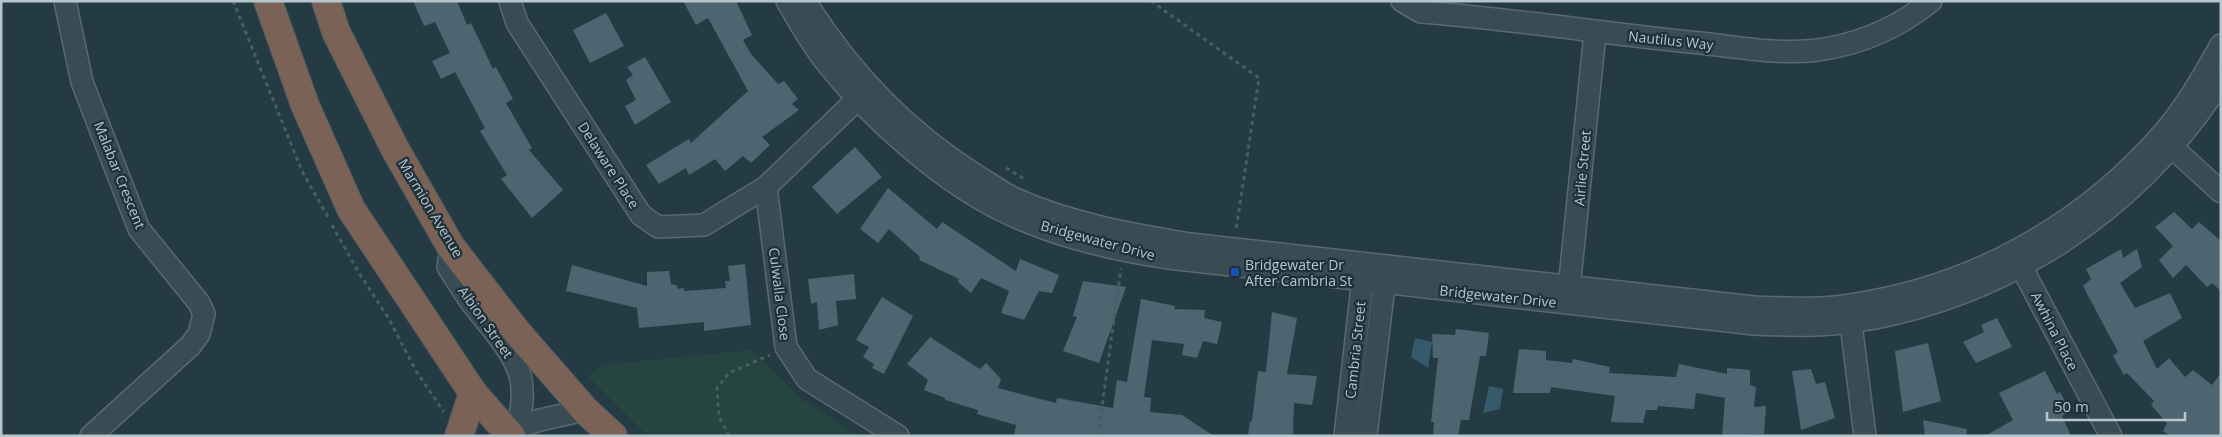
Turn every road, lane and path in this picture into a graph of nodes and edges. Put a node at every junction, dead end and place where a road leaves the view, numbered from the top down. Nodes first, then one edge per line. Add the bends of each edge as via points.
1 (65, 1) edge
2 (268, 1) edge
3 (326, 1) edge
4 (510, 1) edge
5 (787, 1) edge
6 (805, 1) edge
7 (1151, 1) edge
8 (1402, 1) edge
9 (1931, 1) edge
10 (1595, 33) junction
11 (2221, 45) edge
12 (2221, 81) edge
13 (864, 93) junction
14 (2166, 142) junction
15 (1002, 166) dead end
16 (1031, 183) dead end
17 (766, 187) junction
18 (2221, 192) edge
19 (451, 247) junction
20 (1235, 248) junction
21 (1124, 250) junction
22 (2018, 260) junction
23 (1363, 273) junction
24 (1385, 275) junction
25 (1569, 294) junction
26 (1850, 314) junction
27 (786, 347) junction
28 (473, 393) junction
29 (585, 410) junction
30 (509, 433) edge
31 (92, 436) edge
32 (459, 436) edge
33 (613, 436) edge
34 (729, 436) edge
35 (898, 436) edge
36 (1098, 436) edge
37 (1345, 436) edge
38 (1366, 436) edge
39 (1865, 436) edge
40 (2111, 436) edge

1 - 31 street, Malabar Crescent via 82,82 139,229 199,303 204,314 199,334 190,346
2 - 28 highway via 305,105 351,209
3 - 19 highway, Marmion Avenue via 336,32 395,149
4 - 17 street, Delaware Place via 517,23 641,215 658,227 704,225
5 - 13 street, Bridgewater Drive via 826,62
6 - 13 street, Bridgewater Drive
7 - 20 path via 1260,78
8 - 10 street, Nautilus Way via 1421,12
9 - 10 street, Nautilus Way via 1897,25 1869,38 1816,50 1793,52
10 - 25 street, Airlie Street
11 - 14 street, Bridgewater Drive
12 - 14 street, Bridgewater Drive via 2194,120
13 - 17 street, Delaware Place
13 - 20 street, Bridgewater Drive via 951,159 1013,197 1061,215 1126,233
13 - 21 street, Bridgewater Drive via 902,141 984,201 1042,226
14 - 18 street
14 - 22 street, Bridgewater Drive via 2142,180 2103,214 2072,237
15 - 16 path
17 - 27 street, Culwalla Close
19 - 29 highway, Marmion Avenue via 517,332
19 - 30 street, Albion Street via 448,267 470,302 498,336 515,363 520,378 521,409
20 - 23 street, Bridgewater Drive
21 - 23 street, Bridgewater Drive via 1168,258
21 - 36 path
22 - 26 street, Bridgewater Drive via 1947,300 1906,312
22 - 40 street, Awhina Place
23 - 24 street, Bridgewater Drive
23 - 37 street, Cambria Street
24 - 25 street, Bridgewater Drive
24 - 38 street, Cambria Street
25 - 26 street, Bridgewater Drive
26 - 39 street
27 - 34 path via 729,372 717,388 719,417
27 - 35 street, Culwalla Close via 807,378
28 - 30 highway
28 - 32 highway
29 - 30 street via 540,420
29 - 33 highway, Marmion Avenue

